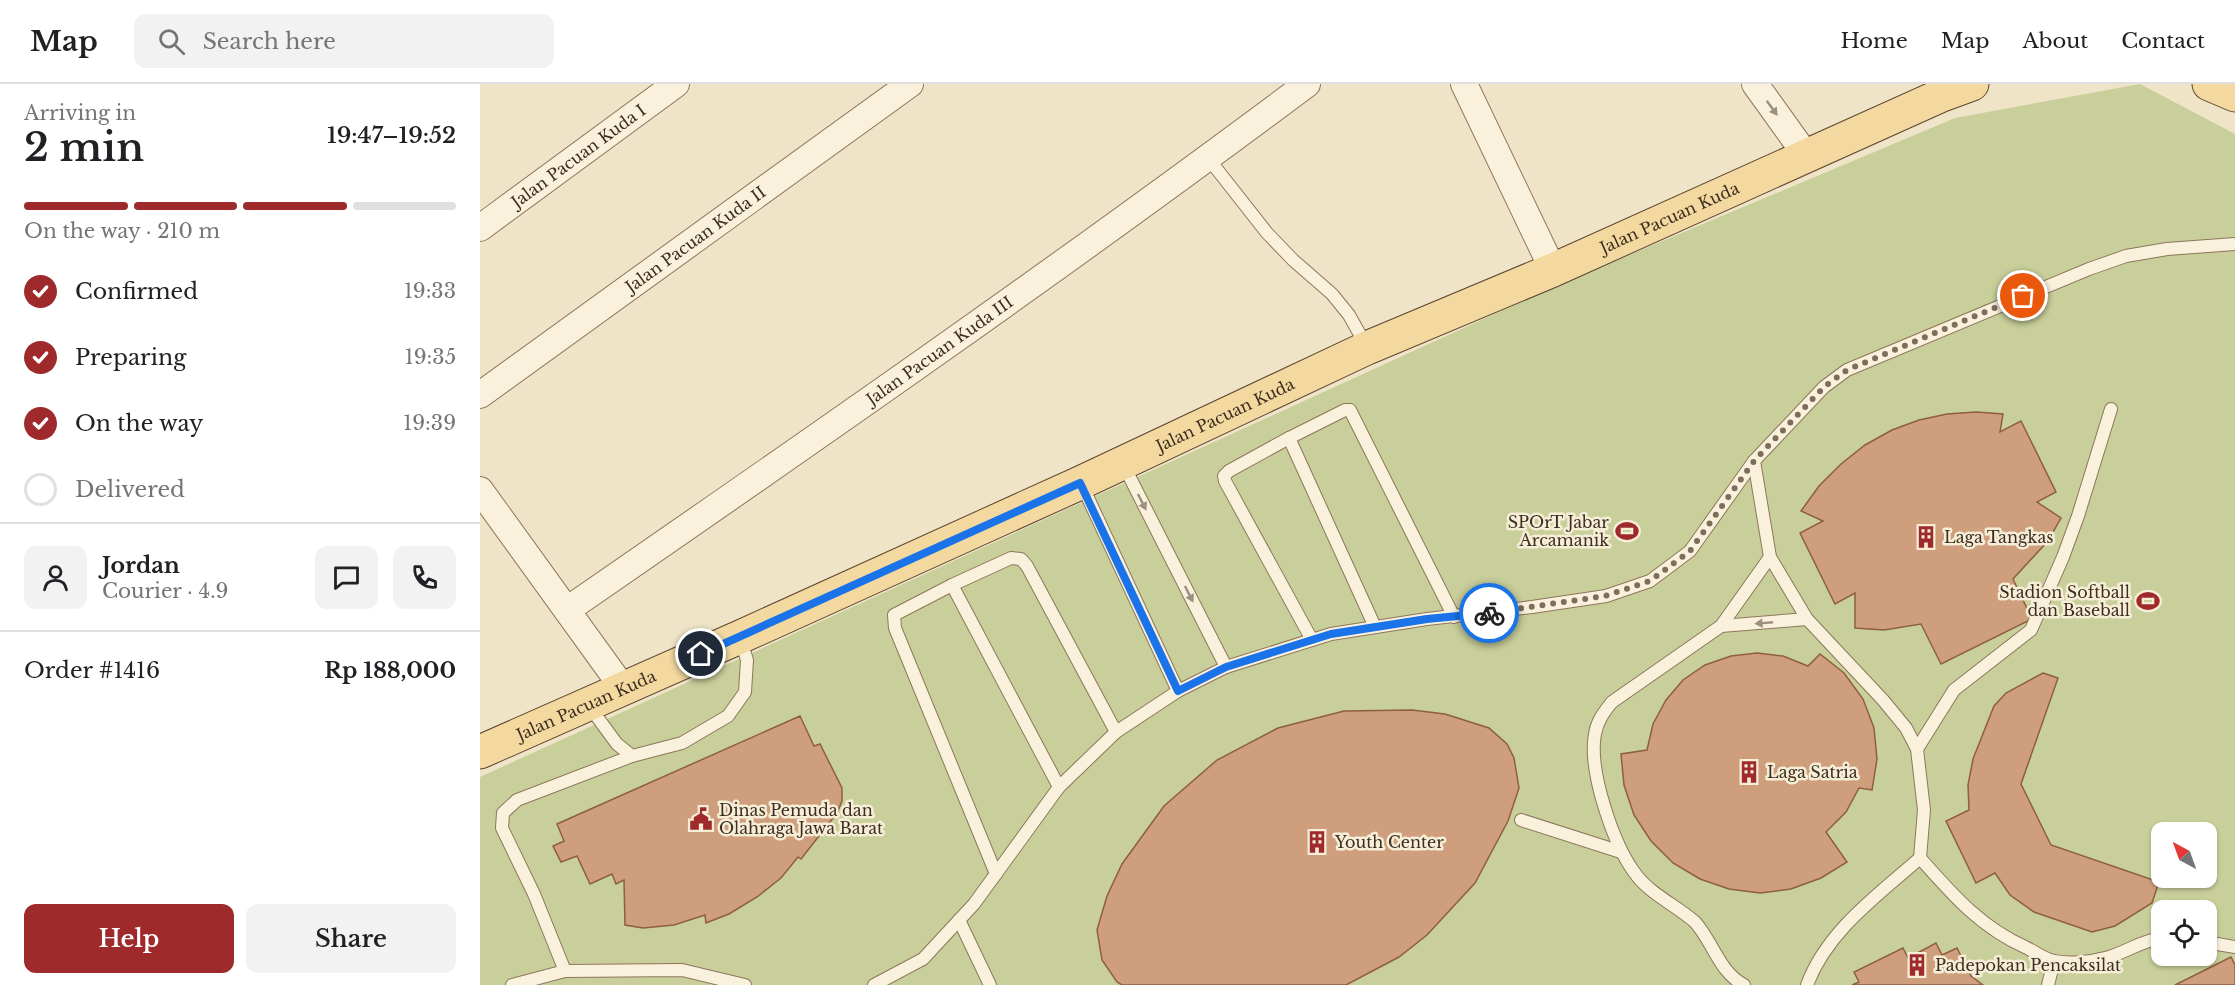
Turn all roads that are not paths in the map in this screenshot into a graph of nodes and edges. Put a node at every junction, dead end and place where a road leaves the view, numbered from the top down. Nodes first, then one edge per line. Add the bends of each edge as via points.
1 (676, 84) edge
2 (910, 84) edge
3 (1306, 84) edge
4 (1464, 84) edge
5 (1755, 84) edge
6 (2209, 84) edge
7 (1951, 88) edge
8 (2235, 95) edge
9 (1798, 144) junction
10 (1208, 158) junction
11 (480, 228) edge
12 (2235, 244) edge
13 (1553, 270) junction
14 (1367, 348) junction
15 (480, 395) edge
16 (2111, 409) dead end
17 (1288, 438) junction
18 (1754, 461) junction
19 (1122, 463) junction
20 (1080, 483) junction
21 (480, 489) edge
22 (1770, 557) junction
23 (952, 585) junction
24 (567, 610) junction
25 (1455, 617) junction
26 (1807, 619) junction
27 (1721, 626) junction
28 (1375, 627) junction
29 (740, 638) junction
30 (1312, 640) junction
31 (1226, 667) junction
32 (623, 688) junction
33 (1178, 691) junction
34 (589, 705) junction
35 (1116, 732) junction
36 (1917, 749) junction
37 (480, 752) edge
38 (632, 756) junction
39 (1059, 788) junction
40 (1521, 820) dead end
41 (1621, 852) junction
42 (1920, 858) junction
43 (996, 874) junction
44 (959, 920) junction
45 (2151, 941) edge
46 (2217, 944) edge
47 (2235, 947) edge
48 (2054, 961) junction
49 (565, 971) junction
50 (512, 985) edge
51 (745, 985) edge
52 (874, 985) edge
53 (990, 985) edge
54 (1744, 985) edge
55 (1807, 985) edge
56 (2048, 985) edge

1 - 11 street, Jalan Pacuan Kuda I
2 - 15 street, Jalan Pacuan Kuda II
3 - 10 street, Jalan Pacuan Kuda III
4 - 13 street
5 -> 9 street
6 - 8 main road
7 - 9 main road, Jalan Pacuan Kuda
9 - 13 main road, Jalan Pacuan Kuda
10 - 14 lane via 1267,233 1332,294
10 - 24 street, Jalan Pacuan Kuda III
12 - 18 lane via 2126,256 1847,370 1824,387
13 - 14 main road, Jalan Pacuan Kuda
14 - 19 main road, Jalan Pacuan Kuda
16 - 36 lane via 2070,537 2031,630 1954,690
17 - 25 lane via 1350,410
17 - 28 lane
17 - 30 lane via 1229,471 1224,478
18 - 22 lane
18 - 25 lane via 1690,551 1650,581 1605,596
19 - 20 main road, Jalan Pacuan Kuda
19 -> 31 lane
20 - 29 main road, Jalan Pacuan Kuda
20 - 33 lane
21 - 24 street
22 - 26 lane
22 - 27 lane
23 - 35 lane via 1011,558 1024,561
23 - 39 lane
23 - 43 lane via 894,615 893,623
24 - 32 street
25 - 28 lane
26 -> 27 lane
26 - 36 lane via 1883,700
27 - 41 lane via 1630,687 1601,716 1595,734 1594,762 1600,793
28 - 30 lane
29 - 32 main road, Jalan Pacuan Kuda
29 - 38 lane via 747,660 745,692 728,716 682,743
30 - 31 lane
31 - 33 lane
32 - 34 main road, Jalan Pacuan Kuda
33 - 35 lane
34 - 37 main road, Jalan Pacuan Kuda
34 - 38 lane via 617,744
35 - 39 lane
36 - 42 lane via 1924,810
38 - 49 lane via 517,800 503,813 502,828
39 - 43 lane
40 - 41 lane
41 - 54 lane via 1644,883 1702,929 1723,967
42 - 48 lane via 1982,923
42 - 55 lane via 1831,940
43 - 44 lane
44 - 52 lane via 923,959
44 - 53 lane
45 - 48 lane via 2105,958
46 - 47 lane
48 - 56 lane
49 - 50 lane
49 - 51 lane via 682,970

